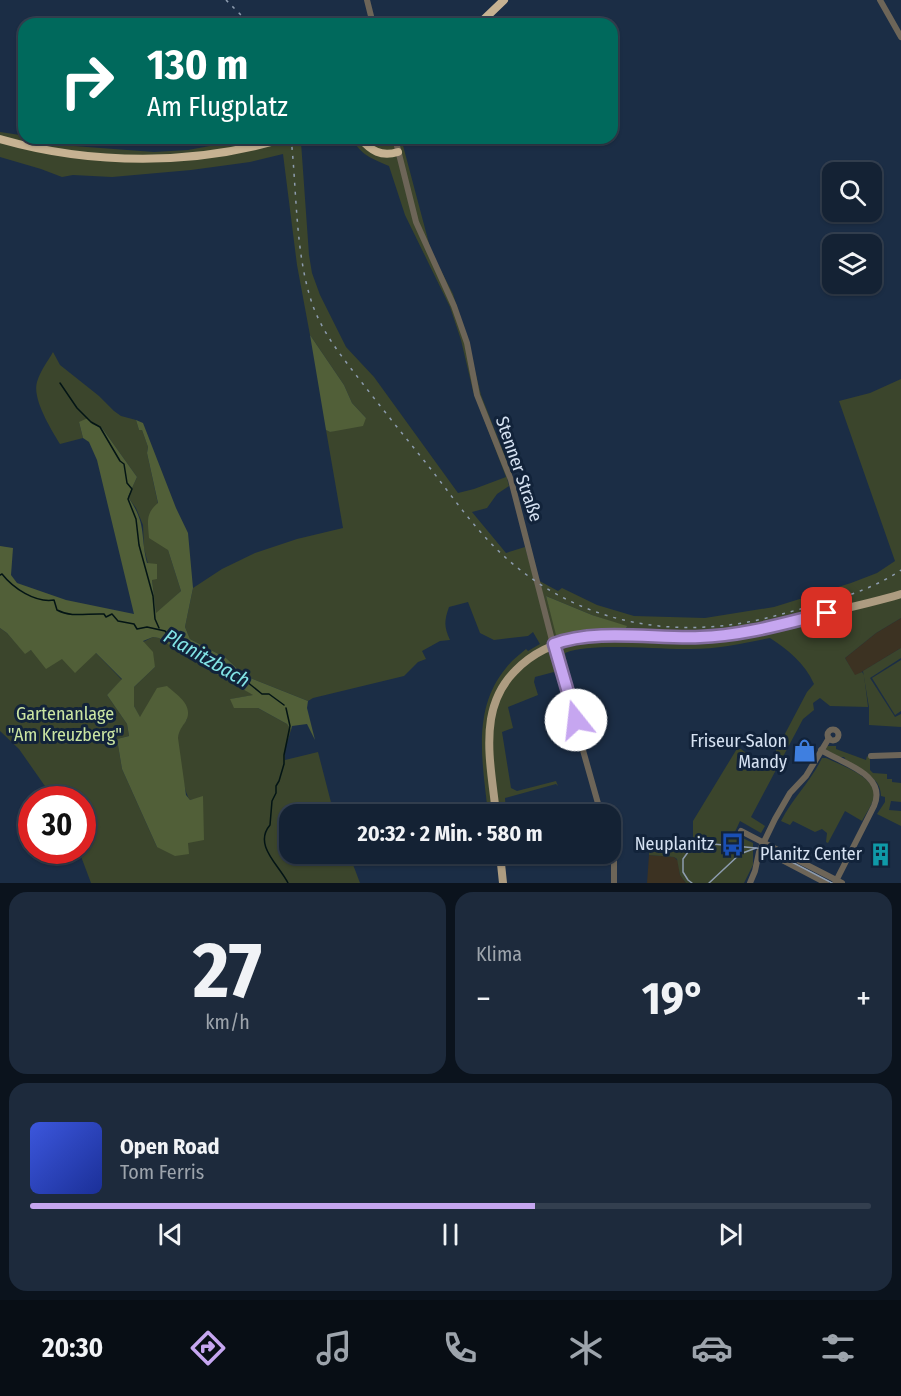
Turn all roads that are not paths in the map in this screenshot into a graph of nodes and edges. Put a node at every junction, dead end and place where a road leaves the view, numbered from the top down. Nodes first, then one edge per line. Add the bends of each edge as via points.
1 (367, 0) edge
2 (504, 0) edge
3 (880, 0) edge
4 (372, 18) edge
5 (485, 18) edge
6 (901, 37) edge
7 (0, 139) edge
8 (18, 143) edge
9 (22, 144) edge
10 (259, 144) edge
11 (365, 144) edge
12 (396, 144) edge
13 (398, 152) junction
14 (901, 594) edge
15 (554, 644) junction
16 (828, 738) dead end
17 (821, 750) junction
18 (901, 755) edge
19 (871, 756) dead end
20 (495, 804) edge
21 (598, 804) edge
22 (741, 831) dead end
23 (763, 843) junction
24 (760, 850) junction
25 (501, 864) edge
26 (614, 864) edge
27 (838, 882) edge
28 (503, 883) edge
29 (614, 883) edge
30 (750, 883) edge
31 (826, 883) edge

1 - 4 street
2 - 5 highway
3 - 6 street
7 - 8 highway
9 - 10 highway via 63,153 134,158 200,156
11 - 13 highway via 375,152
12 - 13 street, Stenner Straße
13 - 15 street, Stenner Straße via 421,234 467,344 477,395 510,480
14 - 15 main road via 721,636 584,637
15 - 20 main road via 521,664 495,704 489,743
15 - 21 street, Stenner Straße
16 - 17 street
17 - 23 street via 806,776 790,793
17 - 27 street via 871,778 877,793
18 - 19 street
22 - 23 street
23 - 24 street
23 - 27 street
24 - 30 street
24 - 31 street
25 - 28 main road
26 - 29 street

